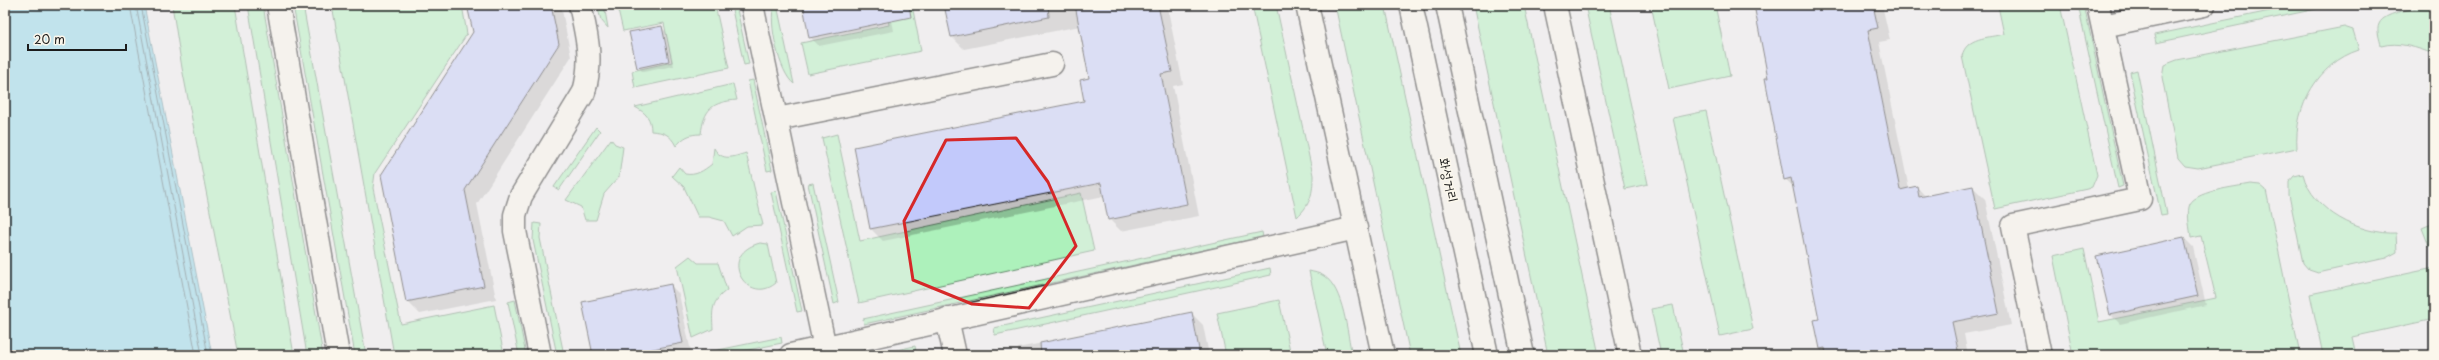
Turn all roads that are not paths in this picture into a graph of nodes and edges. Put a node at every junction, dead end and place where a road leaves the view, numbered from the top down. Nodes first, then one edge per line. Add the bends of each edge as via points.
1 (278, 5) edge
2 (580, 5) edge
3 (752, 5) edge
4 (1307, 5) edge
5 (1411, 5) edge
6 (1447, 5) edge
7 (1554, 5) edge
8 (2098, 5) edge
9 (2204, 5) edge
10 (2103, 26) junction
11 (1052, 64) dead end
12 (777, 119) junction
13 (1356, 228) junction
14 (947, 319) junction
15 (825, 348) junction
16 (338, 355) edge
17 (540, 355) edge
18 (791, 355) edge
19 (955, 355) edge
20 (1383, 355) edge
21 (1486, 355) edge
22 (1523, 355) edge
23 (1630, 355) edge
24 (2040, 355) edge

1 - 16 main road
2 - 17 main road via 590,50 589,75 584,92 520,196 515,215 515,231
3 - 12 main road
4 - 13 main road
5 - 21 main road, 화성거리
6 - 22 main road
7 - 23 main road
8 - 10 main road
9 - 10 main road
10 - 24 main road via 2140,199 2013,226
11 - 12 main road
12 - 15 main road
13 - 14 main road
13 - 20 main road
14 - 15 main road
14 - 19 main road
15 - 18 main road

